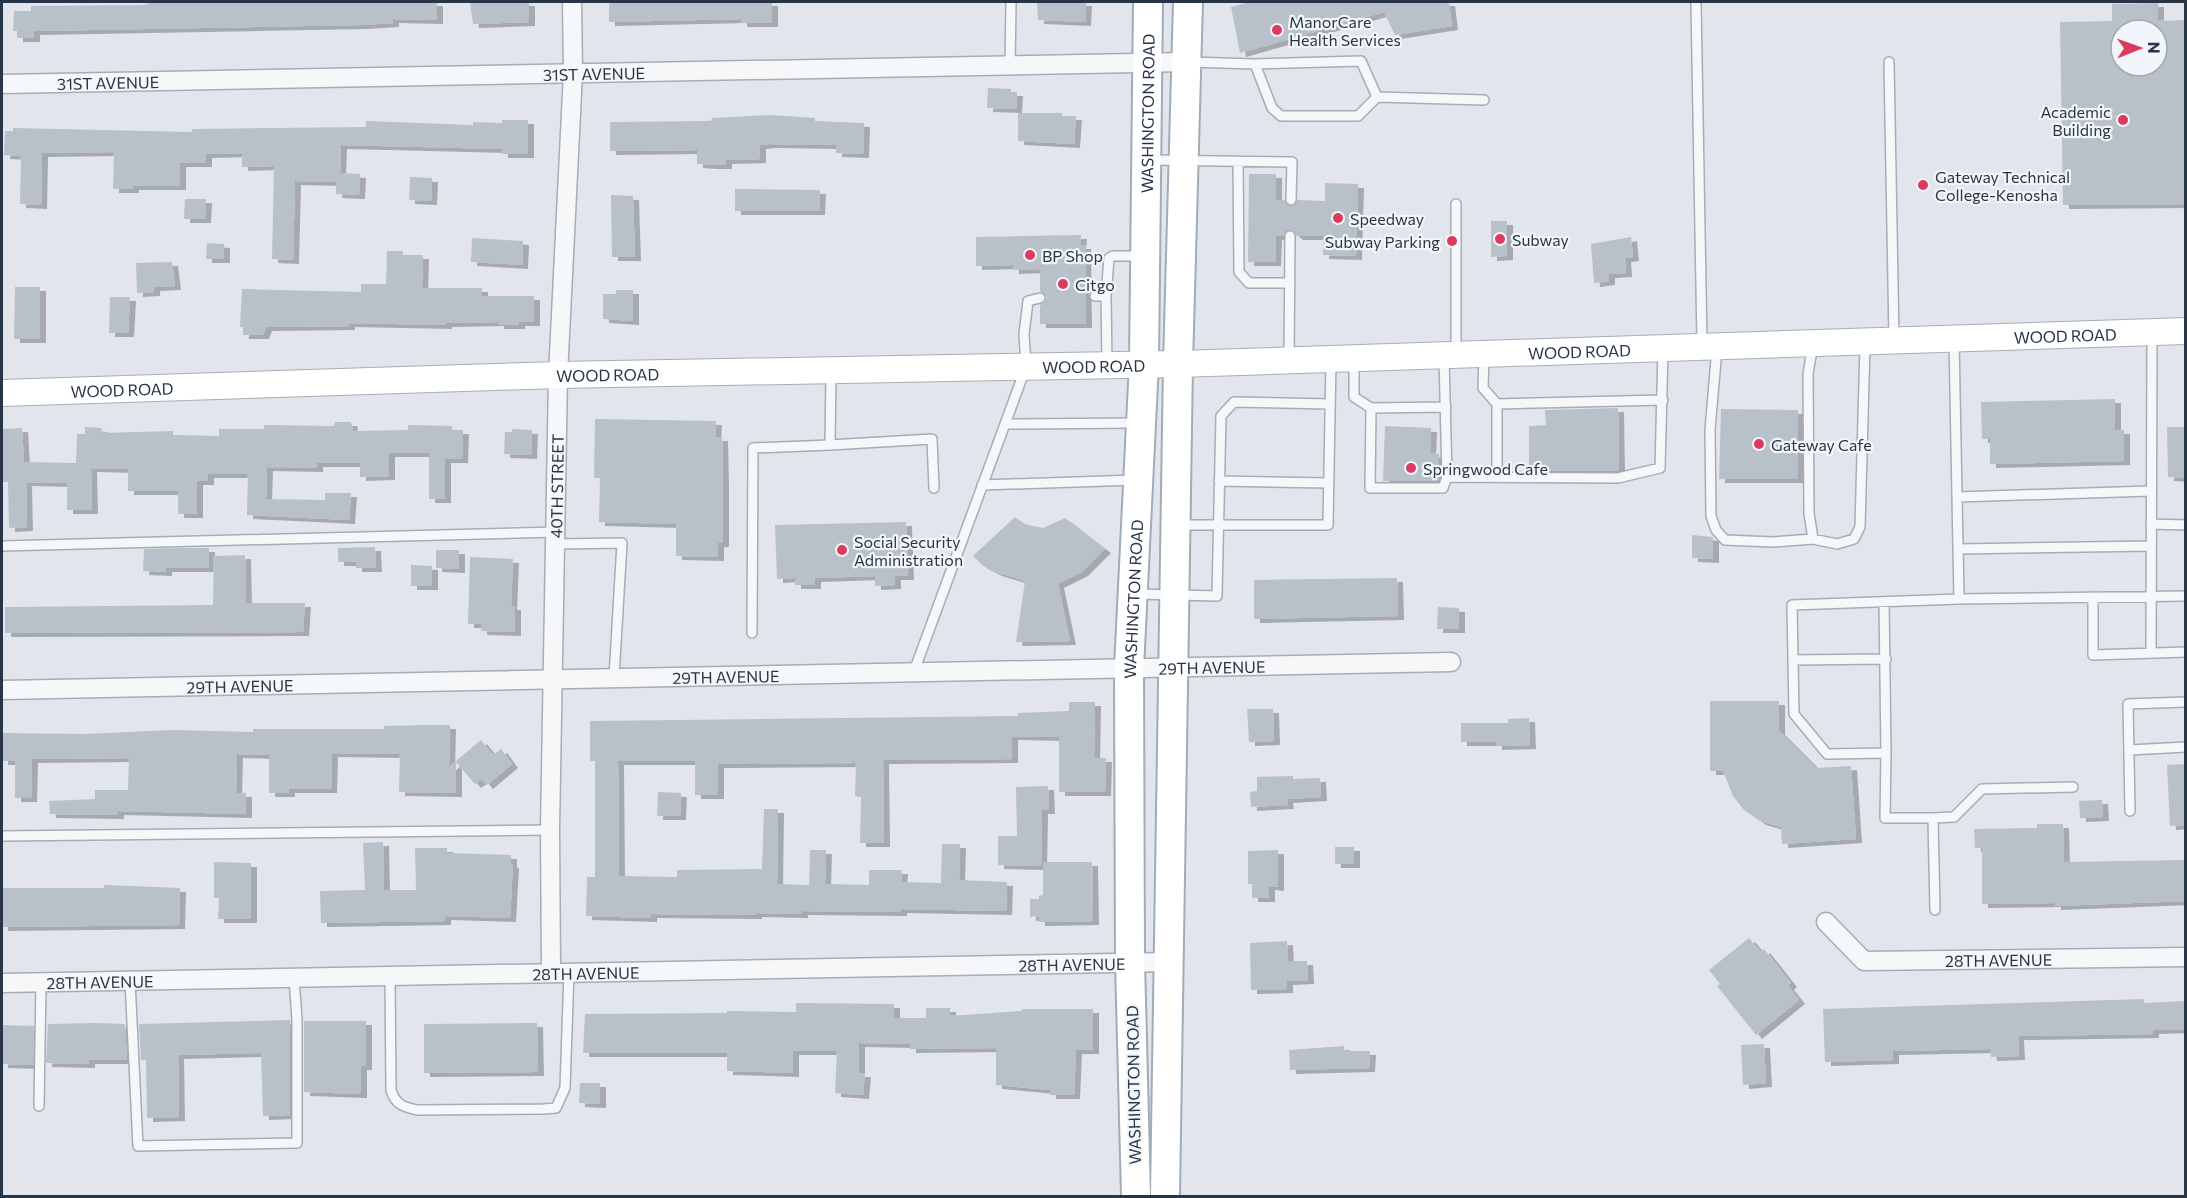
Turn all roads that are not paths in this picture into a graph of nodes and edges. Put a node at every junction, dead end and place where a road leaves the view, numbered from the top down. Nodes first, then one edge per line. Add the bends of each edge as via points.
1 (572, 2) edge
2 (1011, 2) edge
3 (1148, 2) edge
4 (1188, 2) edge
5 (1696, 2) edge
6 (1187, 62) junction
7 (1889, 62) dead end
8 (1147, 63) junction
9 (1255, 64) junction
10 (1010, 65) junction
11 (573, 74) junction
12 (2, 84) edge
13 (1377, 97) junction
14 (1484, 100) dead end
15 (1146, 160) junction
16 (1184, 161) junction
17 (1238, 161) junction
18 (1291, 200) dead end
19 (1456, 204) dead end
20 (1290, 236) dead end
21 (1145, 256) junction
22 (1290, 283) junction
23 (1095, 296) dead end
24 (1106, 296) junction
25 (1040, 297) dead end
26 (2186, 332) edge
27 (2152, 333) junction
28 (1954, 338) junction
29 (1894, 340) junction
30 (1865, 341) junction
31 (1813, 343) junction
32 (1710, 346) junction
33 (1663, 347) junction
34 (1484, 353) junction
35 (1450, 354) junction
36 (1343, 357) junction
37 (1289, 359) junction
38 (1144, 363) junction
39 (1107, 364) junction
40 (1178, 364) junction
41 (1026, 367) junction
42 (831, 370) junction
43 (558, 375) junction
44 (2, 393) edge
45 (1663, 400) junction
46 (1330, 404) junction
47 (1497, 404) junction
48 (1446, 407) junction
49 (1371, 408) junction
50 (1142, 423) junction
51 (1005, 424) junction
52 (830, 445) junction
53 (1448, 477) junction
54 (1497, 477) junction
55 (1138, 480) junction
56 (1219, 481) junction
57 (1329, 483) junction
58 (982, 485) junction
59 (934, 488) dead end
60 (2151, 491) junction
61 (1957, 497) junction
62 (2151, 524) junction
63 (1177, 525) junction
64 (1218, 525) junction
65 (2186, 525) edge
66 (556, 538) junction
67 (1813, 539) junction
68 (2, 546) edge
69 (2151, 546) junction
70 (1958, 549) junction
71 (1133, 594) junction
72 (1176, 595) junction
73 (2151, 596) junction
74 (2186, 596) edge
75 (2093, 597) junction
76 (1959, 599) junction
77 (1884, 602) junction
78 (752, 633) dead end
79 (2151, 652) junction
80 (2186, 652) edge
81 (1886, 658) junction
82 (1793, 660) junction
83 (1451, 662) dead end
84 (1129, 668) junction
85 (1174, 668) junction
86 (913, 674) junction
87 (614, 677) junction
88 (553, 678) junction
89 (2, 690) edge
90 (2186, 702) edge
91 (2186, 747) edge
92 (2129, 750) junction
93 (1886, 753) junction
94 (2073, 787) dead end
95 (2130, 811) dead end
96 (1934, 819) junction
97 (550, 830) junction
98 (2, 836) edge
99 (1935, 910) dead end
100 (1826, 922) dead end
101 (2186, 957) edge
102 (1130, 962) junction
103 (1169, 962) junction
104 (551, 972) junction
105 (569, 972) junction
106 (390, 976) junction
107 (294, 978) junction
108 (130, 981) junction
109 (41, 983) junction
110 (2, 984) edge
111 (39, 1106) dead end
112 (1136, 1197) edge
113 (1165, 1197) edge

1 - 11 street, 40TH STREET
2 - 10 lane
3 - 8 main road, WASHINGTON ROAD
4 - 6 main road, WASHINGTON ROAD
5 - 32 lane
6 - 8 street, 31ST AVENUE
6 - 9 lane
6 - 16 main road, WASHINGTON ROAD
7 - 29 lane
8 - 10 street, 31ST AVENUE
8 - 15 main road, WASHINGTON ROAD
9 - 13 lane via 1361,61
9 - 13 lane via 1272,108 1281,116 1358,116
10 - 11 street, 31ST AVENUE
11 - 12 street, 31ST AVENUE
11 - 43 street, 40TH STREET
13 - 14 lane
15 - 16 lane
15 - 21 main road, WASHINGTON ROAD
16 - 17 lane
16 - 40 main road, WASHINGTON ROAD
17 - 18 lane via 1292,162
17 - 22 lane via 1239,272 1249,283
19 - 35 lane
20 - 22 lane
21 - 24 lane via 1109,258
21 - 38 main road, WASHINGTON ROAD
22 - 37 lane
23 - 24 lane
24 - 39 lane
25 - 41 lane via 1028,301 1026,309
26 - 27 street, WOOD ROAD
27 - 28 street, WOOD ROAD
27 - 60 lane
28 - 29 street, WOOD ROAD
28 - 61 lane
29 - 30 street, WOOD ROAD
30 - 31 street, WOOD ROAD
30 - 67 lane via 1860,527 1854,539 1837,544
31 - 32 street, WOOD ROAD
31 - 67 lane via 1808,374 1809,513
32 - 33 street, WOOD ROAD
32 - 67 lane via 1711,516 1716,530 1725,540
33 - 34 street, WOOD ROAD
33 - 45 lane
34 - 35 street, WOOD ROAD
34 - 47 lane via 1484,388
35 - 36 street, WOOD ROAD
35 - 48 lane
36 - 37 street, WOOD ROAD
36 - 46 lane
36 - 49 lane via 1354,398
37 - 40 street, WOOD ROAD
38 - 39 street, WOOD ROAD
38 - 40 street, WOOD ROAD
38 - 50 main road, WASHINGTON ROAD
39 - 41 street, WOOD ROAD
40 - 63 main road, WASHINGTON ROAD
41 - 42 street, WOOD ROAD
41 - 51 lane
42 - 43 street, WOOD ROAD
42 - 52 lane
43 - 44 street, WOOD ROAD
43 - 66 street, 40TH STREET
45 - 47 lane
45 - 54 lane via 1660,468 1618,478
46 - 56 lane via 1234,402 1221,416
46 - 57 lane
47 - 54 lane
48 - 49 lane
48 - 53 lane
49 - 53 lane via 1370,488 1443,488
50 - 51 lane
50 - 55 main road, WASHINGTON ROAD
51 - 58 lane
52 - 59 lane via 932,439
52 - 78 lane via 753,448
53 - 54 lane
55 - 58 lane
55 - 71 main road, WASHINGTON ROAD
56 - 57 lane
56 - 64 lane
57 - 64 lane via 1328,525
58 - 86 lane
60 - 61 lane
60 - 62 lane
61 - 70 lane
62 - 65 lane
62 - 69 lane
63 - 64 lane
63 - 72 main road, WASHINGTON ROAD
64 - 72 lane via 1217,596
66 - 68 lane
66 - 87 lane via 622,543
66 - 88 street, 40TH STREET
69 - 70 lane
69 - 73 lane
70 - 76 lane
71 - 72 lane
71 - 84 main road, WASHINGTON ROAD
72 - 85 main road, WASHINGTON ROAD
73 - 74 lane
73 - 75 lane
73 - 79 lane
75 - 76 lane
75 - 79 lane via 2093,655
76 - 77 lane
77 - 81 lane
77 - 82 lane via 1792,605
79 - 80 lane
81 - 82 lane
81 - 93 lane
82 - 93 lane via 1794,714 1827,754
83 - 85 street, 29TH AVENUE
84 - 85 street, 29TH AVENUE
84 - 86 street, 29TH AVENUE
84 - 102 main road, WASHINGTON ROAD
85 - 103 main road, WASHINGTON ROAD
86 - 87 street, 29TH AVENUE
87 - 88 street, 29TH AVENUE
88 - 89 street, 29TH AVENUE
88 - 97 street, 40TH STREET
90 - 92 lane via 2128,704
91 - 92 lane
92 - 95 lane
93 - 96 lane via 1886,818
94 - 96 lane via 1982,789 1954,817
96 - 99 lane
97 - 98 lane
97 - 104 street, 40TH STREET
100 - 101 street, 28TH AVENUE via 1864,961
102 - 103 street, 28TH AVENUE
102 - 105 street, 28TH AVENUE
102 - 112 main road, WASHINGTON ROAD
103 - 113 main road, WASHINGTON ROAD
104 - 105 street, 28TH AVENUE
104 - 106 street, 28TH AVENUE
105 - 106 lane via 565,1088 556,1108 543,1109 417,1110 394,1100
106 - 107 street, 28TH AVENUE
107 - 108 street, 28TH AVENUE
107 - 108 lane via 297,1143 138,1146
108 - 109 street, 28TH AVENUE
109 - 110 street, 28TH AVENUE
109 - 111 lane

